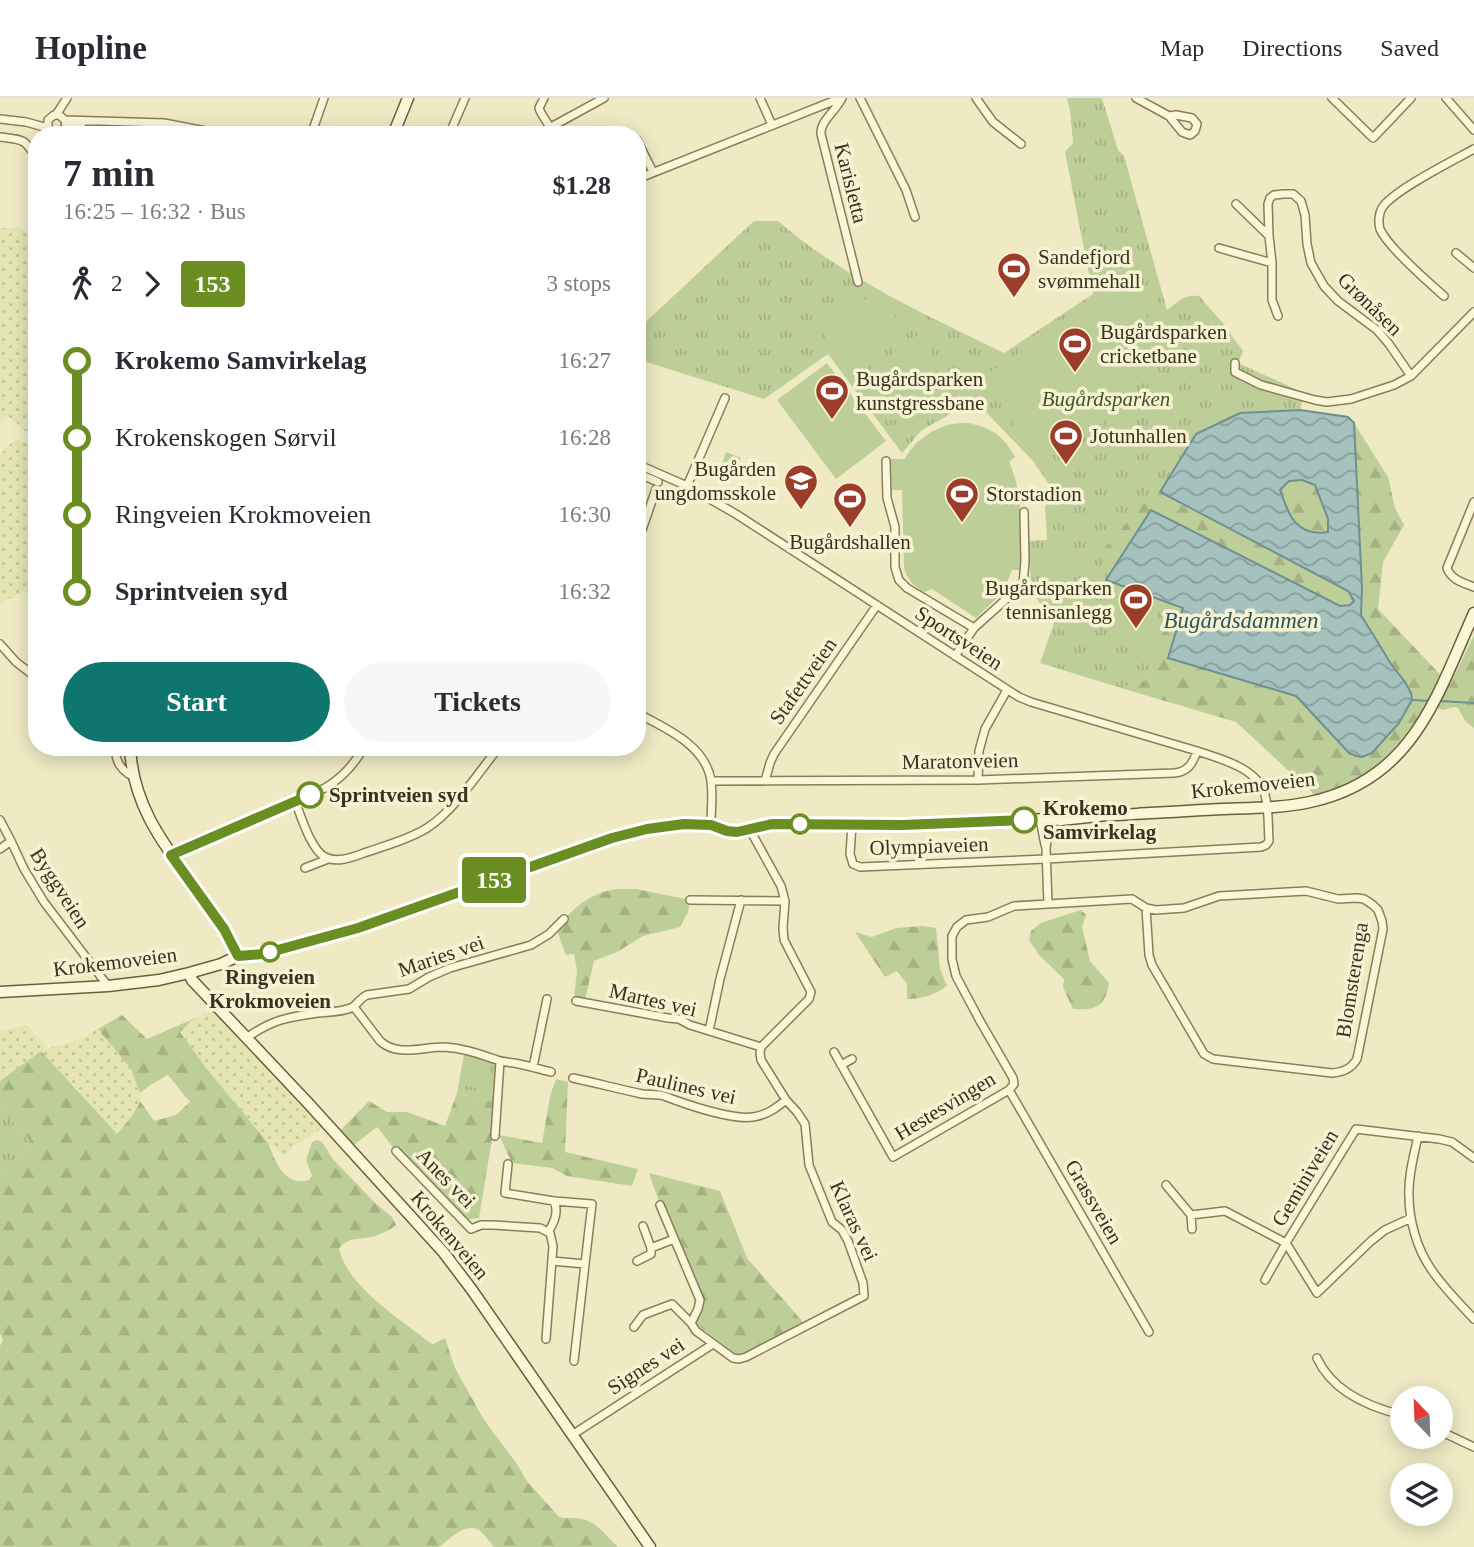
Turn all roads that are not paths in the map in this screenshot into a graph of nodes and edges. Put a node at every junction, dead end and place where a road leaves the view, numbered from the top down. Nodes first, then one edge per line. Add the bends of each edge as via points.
1 (67, 98) edge
2 (324, 98) edge
3 (408, 98) edge
4 (465, 98) edge
5 (544, 98) edge
6 (604, 98) edge
7 (760, 98) edge
8 (842, 98) edge
9 (860, 98) edge
10 (976, 98) edge
11 (1136, 98) edge
12 (1332, 98) edge
13 (1411, 98) edge
14 (1446, 98) edge
15 (1169, 116) dead end
16 (0, 119) edge
17 (772, 125) junction
18 (57, 126) edge
19 (180, 126) edge
20 (313, 126) edge
21 (397, 126) edge
22 (453, 126) edge
23 (549, 126) edge
24 (560, 126) edge
25 (1474, 130) edge
26 (0, 137) edge
27 (28, 144) edge
28 (1021, 144) dead end
29 (1474, 149) edge
30 (646, 158) edge
31 (653, 172) junction
32 (646, 175) edge
33 (1236, 204) dead end
34 (915, 216) dead end
35 (1269, 236) junction
36 (1219, 248) dead end
37 (1456, 253) dead end
38 (1272, 263) junction
39 (1474, 268) edge
40 (858, 282) dead end
41 (1444, 296) dead end
42 (1474, 312) edge
43 (1278, 316) dead end
44 (1235, 363) dead end
45 (1411, 376) junction
46 (725, 398) dead end
47 (886, 461) dead end
48 (646, 468) edge
49 (646, 479) edge
50 (687, 486) junction
51 (1474, 502) edge
52 (1024, 512) dead end
53 (646, 518) edge
54 (1474, 587) edge
55 (877, 605) junction
56 (1474, 613) edge
57 (974, 628) junction
58 (0, 644) edge
59 (955, 656) junction
60 (28, 671) edge
61 (1007, 690) junction
62 (646, 718) edge
63 (1197, 751) junction
64 (116, 756) edge
65 (131, 756) edge
66 (358, 756) edge
67 (492, 756) edge
68 (134, 777) junction
69 (978, 780) junction
70 (711, 781) junction
71 (765, 781) junction
72 (295, 801) junction
73 (1267, 807) junction
74 (1044, 819) junction
75 (0, 820) edge
76 (711, 825) junction
77 (852, 825) junction
78 (750, 830) junction
79 (11, 841) junction
80 (0, 849) edge
81 (171, 855) junction
82 (328, 859) junction
83 (1046, 859) junction
84 (305, 868) dead end
85 (691, 900) dead end
86 (741, 900) junction
87 (785, 901) junction
88 (1048, 904) junction
89 (1146, 908) junction
90 (564, 919) dead end
91 (238, 956) junction
92 (189, 973) junction
93 (108, 986) junction
94 (0, 992) edge
95 (547, 999) dead end
96 (576, 1001) dead end
97 (354, 1007) junction
98 (709, 1031) junction
99 (246, 1038) junction
100 (761, 1047) junction
101 (834, 1052) dead end
102 (852, 1059) dead end
103 (500, 1061) junction
104 (841, 1065) junction
105 (533, 1067) junction
106 (551, 1072) dead end
107 (573, 1078) dead end
108 (1009, 1090) junction
109 (786, 1100) junction
110 (495, 1136) dead end
111 (1418, 1136) junction
112 (396, 1151) dead end
113 (1474, 1158) edge
114 (508, 1164) dead end
115 (1166, 1185) dead end
116 (554, 1200) junction
117 (660, 1205) dead end
118 (1191, 1215) junction
119 (1411, 1218) junction
120 (643, 1226) dead end
121 (1192, 1229) dead end
122 (548, 1232) junction
123 (674, 1239) junction
124 (1286, 1243) junction
125 (652, 1248) junction
126 (552, 1261) junction
127 (637, 1261) dead end
128 (584, 1264) junction
129 (1265, 1280) dead end
130 (1474, 1319) edge
131 (691, 1323) junction
132 (634, 1327) dead end
133 (1149, 1332) dead end
134 (546, 1339) dead end
135 (713, 1344) junction
136 (1317, 1358) dead end
137 (574, 1361) dead end
138 (1390, 1412) edge
139 (572, 1435) junction
140 (1453, 1437) edge
141 (1474, 1447) edge
142 (650, 1547) edge

1 - 18 street
2 - 20 street
3 - 21 main road
4 - 22 street
5 - 23 street via 539,108
6 - 24 street
7 - 17 street
8 - 17 street
8 - 40 street, Karisletta via 823,122 821,134
9 - 34 street
10 - 28 street via 993,122
11 - 15 street
12 - 13 street via 1373,138
14 - 25 street
16 - 18 street
17 - 31 street
18 - 19 street via 86,122
26 - 27 street
29 - 41 street via 1406,188 1385,204 1380,215 1380,228 1387,240
30 - 31 street
31 - 32 street
33 - 35 street
35 - 38 street, Grønåsen
35 - 45 street, Grønåsen via 1270,198 1297,197 1304,209 1311,263 1324,286 1377,330
36 - 38 street
37 - 39 street
38 - 43 street, Grønåsen via 1272,300
42 - 45 street
44 - 45 street via 1234,372 1261,386 1326,402 1362,396
46 - 50 street
47 - 57 street via 896,575 906,588
48 - 50 street, Sportsveien
49 - 53 street via 657,486
50 - 55 street, Sportsveien
51 - 54 street via 1447,568 1454,578
52 - 57 street via 1023,584
55 - 59 street, Sportsveien
55 - 71 street, Stafettveien via 774,754
56 - 73 main road, Krokemoveien via 1427,716 1399,753 1367,779 1338,793
57 - 59 street
58 - 60 street
59 - 61 street, Sportsveien
61 - 63 street, Sportsveien via 1031,702
61 - 69 street via 985,729
62 - 70 street via 699,753
63 - 69 street, Maratonveien via 1191,764 1179,772
63 - 73 street, Sportsveien via 1255,778
64 - 68 street via 123,770
65 - 68 main road
66 - 72 street via 339,779
67 - 82 street via 459,799 428,827 355,856
68 - 81 main road via 152,824
69 - 71 street, Maratonveien
70 - 71 street, Maratonveien
70 - 76 street
72 - 81 street
72 - 82 street via 318,852
73 - 74 main road, Krokemoveien
73 - 83 street, Olympiaveien via 1269,841 1261,847
74 - 77 main road, Krokemoveien
74 - 83 street
75 - 79 street, Byggveien
76 - 78 main road, Krokemoveien via 727,831
76 - 91 main road, Krokemoveien via 637,831 358,928 263,954
77 - 78 main road, Krokemoveien via 772,824
77 - 83 street, Olympiaveien via 850,858 860,867
78 - 87 street
79 - 80 street
79 - 93 street, Byggveien via 44,902
81 - 91 main road
82 - 84 street
83 - 88 street
85 - 86 street
86 - 87 street
86 - 98 street
87 - 100 street via 784,940 811,995
88 - 89 street, Blomsterenga via 1132,900
88 - 108 street, Hestesvingen via 1014,906 966,920 952,936 956,976 1013,1078
89 - 89 street, Blomsterenga via 1152,965 1204,1054 1213,1059 1332,1073 1354,1064 1383,929 1373,905 1364,899 1338,899 1306,891 1219,896 1184,908
90 - 97 street, Maries vei via 531,945 439,972 409,989 368,995
91 - 92 main road, Krokemoveien
92 - 93 main road, Krokemoveien
92 - 99 main road, Krokenveien
93 - 94 main road, Krokemoveien
95 - 105 street
96 - 98 street, Martes vei via 679,1019
97 - 99 street, Maries vei via 271,1022
97 - 103 street via 389,1048 451,1048
98 - 100 street, Martes vei
99 - 139 main road, Krokenveien via 444,1253
100 - 109 street, Klaras vei via 763,1065
101 - 104 street, Hestesvingen
102 - 104 street
103 - 105 street
103 - 110 street
104 - 108 street, Hestesvingen via 893,1157
105 - 106 street
107 - 109 street, Paulines vei via 743,1117 763,1115
108 - 133 street, Grassveien
109 - 135 street, Klaras vei via 805,1124 809,1166 832,1222 848,1241 864,1296 746,1357 733,1358
111 - 113 street, Geminiveien via 1452,1142
111 - 119 street via 1410,1179
111 - 124 street, Geminiveien via 1356,1129
112 - 122 street, Anes vei via 471,1229 489,1224
114 - 116 street via 505,1193
115 - 118 street
116 - 122 street via 556,1215
116 - 128 street via 593,1204
117 - 123 street, Signes vei
118 - 121 street
118 - 124 street, Geminiveien via 1225,1211
119 - 124 street, Geminiveien via 1371,1241 1317,1293
119 - 130 street via 1430,1268
120 - 125 street
122 - 126 street via 553,1239
123 - 125 street
123 - 131 street, Signes vei via 700,1300
124 - 129 street, Geminiveien
125 - 127 street via 651,1254
126 - 128 street
126 - 134 street
128 - 137 street
131 - 132 street, Signes vei via 672,1304 643,1315
131 - 135 street, Signes vei
135 - 139 street, Signes vei
136 - 138 street via 1345,1392
139 - 142 main road, Krokenveien
140 - 141 street

